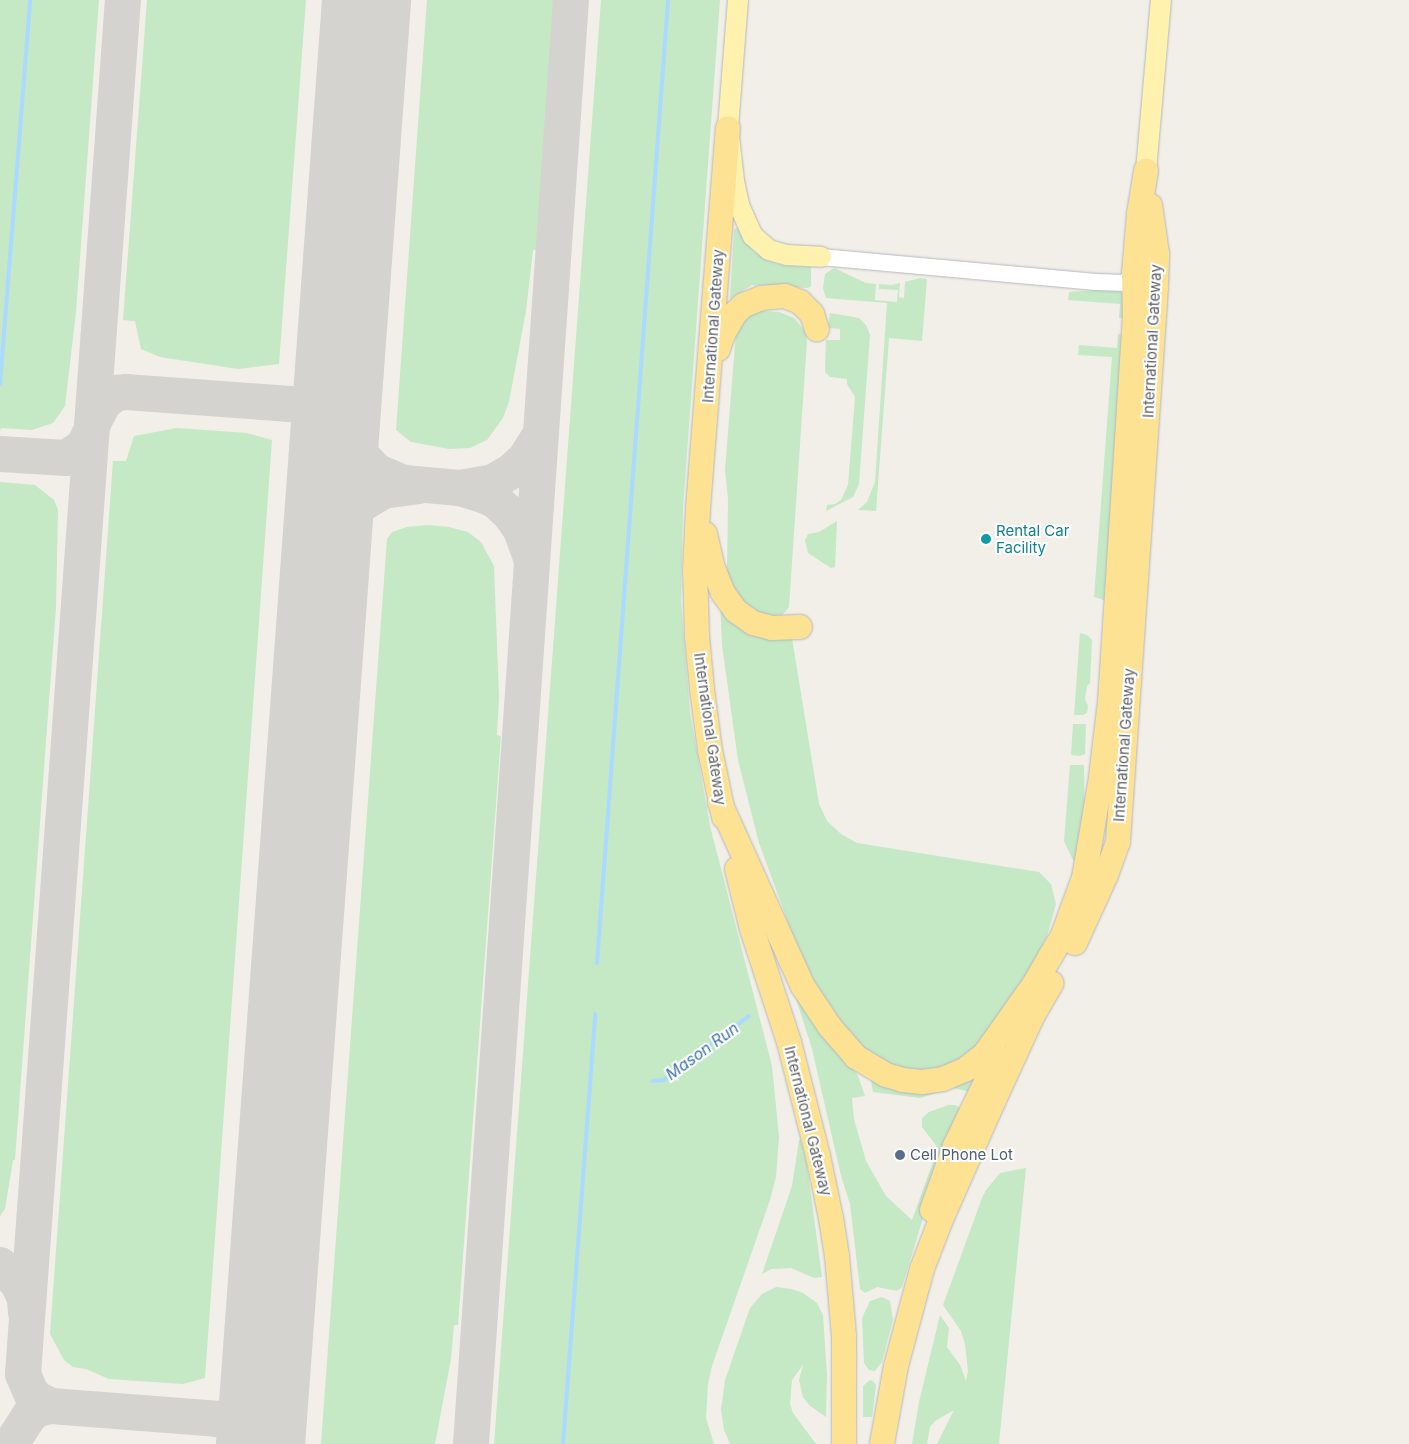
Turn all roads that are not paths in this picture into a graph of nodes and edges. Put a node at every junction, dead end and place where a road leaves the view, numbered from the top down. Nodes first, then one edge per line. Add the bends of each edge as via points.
1 (738, 0) edge
2 (1161, 0) edge
3 (728, 128) junction
4 (1146, 171) junction
5 (820, 257) joint
6 (1134, 273) junction
7 (817, 329) dead end
8 (706, 417) junction
9 (698, 508) junction
10 (800, 627) dead end
11 (720, 803) junction
12 (1035, 983) junction
13 (908, 1316) junction
14 (844, 1444) edge
15 (882, 1444) edge

1 - 3 main road, International Gateway
2 - 4 main road, International Gateway
3 - 5 main road via 739,205 753,236 761,245 778,253
3 - 8 highway, International Gateway
4 - 6 highway
4 - 13 highway, International Gateway via 1157,254 1156,287 1118,842 1075,944 1032,1017 989,1111 940,1222
5 - 6 street via 1096,282 1124,283
6 - 12 highway via 1135,318 1122,520 1110,702 1101,778 1084,878 1063,935
7 - 8 highway via 812,314 800,302 785,296 761,298 744,305 731,317 723,334
8 - 9 highway, International Gateway
9 - 10 highway via 713,568 736,611 753,623 772,628
9 - 11 highway, International Gateway via 695,570 697,636
11 - 12 highway via 802,986 830,1027 856,1057 886,1076 922,1082 966,1069 985,1054
11 - 14 highway, International Gateway via 752,929 789,1042 831,1218 844,1336
12 - 13 highway via 955,1146 917,1252
13 - 15 highway, International Gateway

